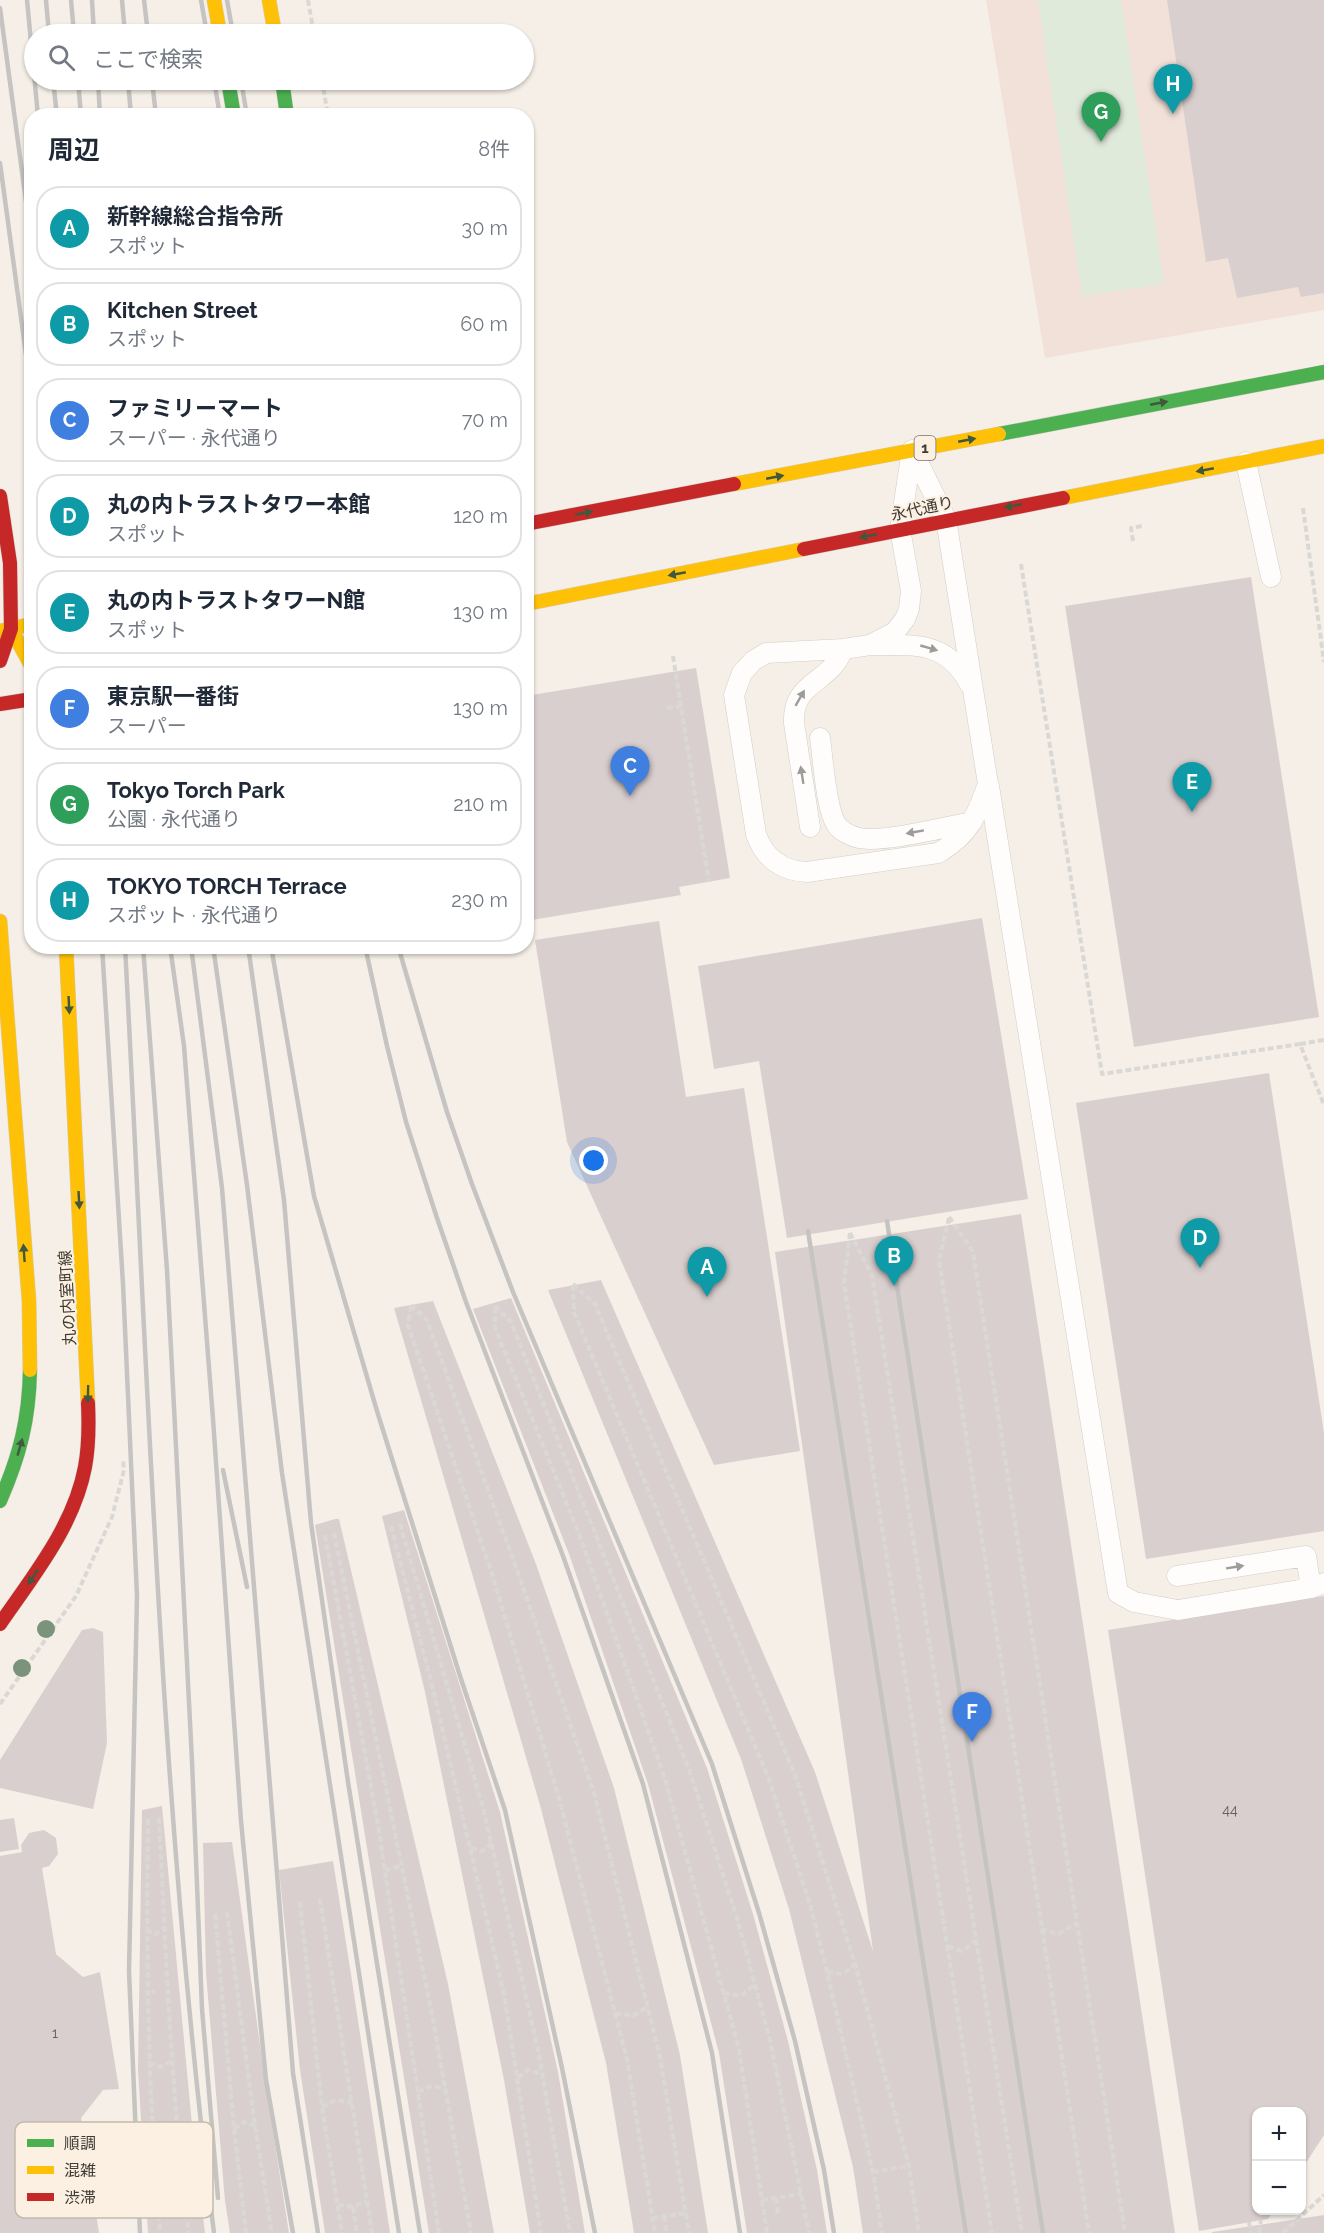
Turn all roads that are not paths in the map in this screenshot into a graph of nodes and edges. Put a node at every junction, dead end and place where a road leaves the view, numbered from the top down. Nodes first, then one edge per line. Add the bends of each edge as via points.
1 (214, 0) edge
2 (269, 0) edge
3 (218, 24) edge
4 (273, 24) edge
5 (230, 90) edge
6 (283, 90) edge
7 (233, 108) edge
8 (286, 108) edge
9 (1324, 372) edge
10 (1324, 446) edge
11 (912, 450) junction
12 (1246, 462) junction
13 (0, 496) edge
14 (946, 519) junction
15 (534, 522) edge
16 (900, 529) junction
17 (1271, 577) dead end
18 (534, 602) edge
19 (24, 626) edge
20 (6, 630) edge
21 (870, 645) junction
22 (843, 649) junction
23 (24, 656) edge
24 (0, 661) edge
25 (973, 691) junction
26 (24, 700) edge
27 (0, 704) edge
28 (820, 738) dead end
29 (988, 784) junction
30 (972, 822) junction
31 (810, 827) dead end
32 (0, 921) edge
33 (66, 954) edge
34 (0, 1501) edge
35 (1318, 1586) edge
36 (1178, 1610) junction
37 (0, 1624) edge

1 - 3 main road
2 - 4 main road
5 - 7 main road
6 - 8 main road
11 -> 9 main road, 1
10 - 12 main road, 永代通り
11 - 14 lane
15 -> 11 main road, 1
11 - 16 lane
12 -> 14 main road, 永代通り
12 - 17 lane
13 - 20 main road via 10,563
14 - 16 main road, 永代通り
14 - 25 lane
16 -> 18 main road, 永代通り
16 - 21 lane via 911,591 909,609 895,632
19 - 20 main road
20 - 23 main road
20 - 24 main road
21 - 22 lane
21 -> 25 lane via 920,645 940,651 964,674
22 - 30 lane via 766,653 747,667 735,687 756,834 766,854 785,867 807,872 938,854 955,843
31 -> 22 lane via 794,723 795,705 803,691 831,670
25 - 29 lane
26 - 27 main road
30 -> 28 lane via 878,838 860,838 843,831 831,812
29 - 30 lane
29 - 36 lane via 1118,1593 1134,1602
34 -> 32 main road via 9,1485 23,1436 31,1358
33 -> 37 main road, 丸の内室町線 via 88,1380 84,1475 75,1502 43,1562
35 - 36 lane
36 -> 35 lane via 1176,1570 1306,1556

